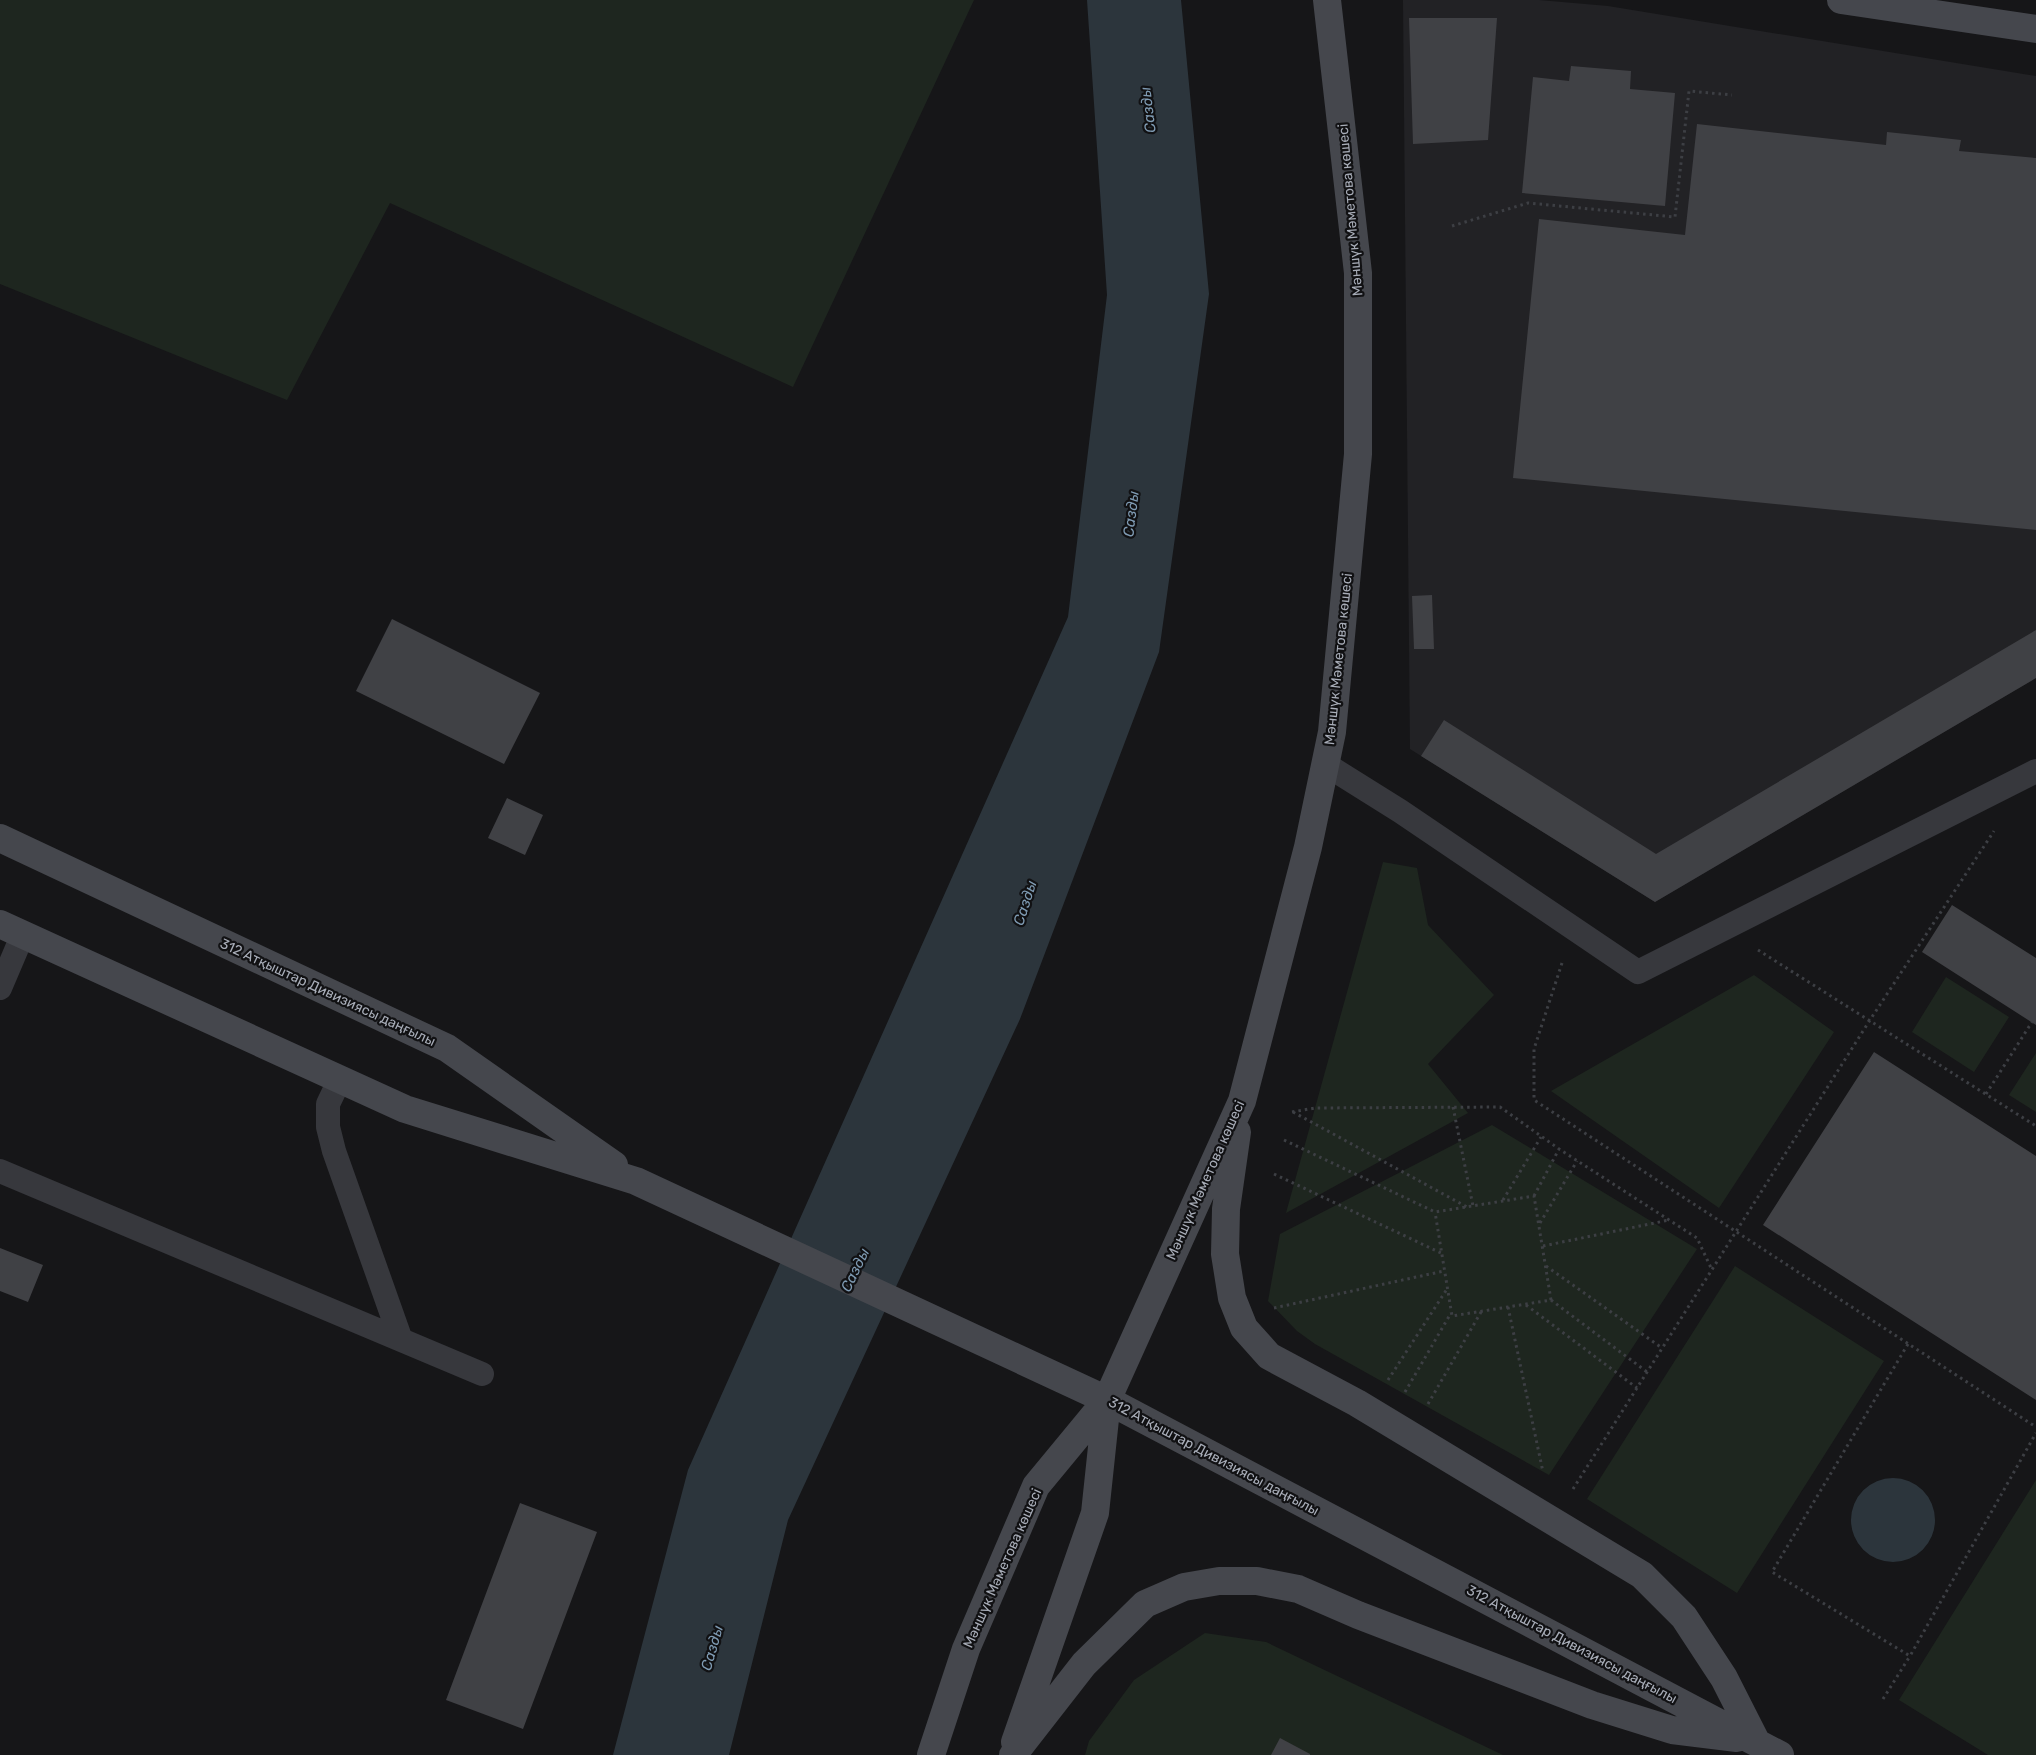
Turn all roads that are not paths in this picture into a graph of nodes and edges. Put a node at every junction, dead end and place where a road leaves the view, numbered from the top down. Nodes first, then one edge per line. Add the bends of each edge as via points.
1 (1327, 0) edge
2 (1841, 0) edge
3 (2036, 29) edge
4 (1325, 764) junction
5 (2035, 773) edge
6 (0, 838) edge
7 (12, 929) edge
8 (0, 988) edge
9 (340, 1079) junction
10 (1242, 1101) junction
11 (0, 1171) edge
12 (636, 1181) junction
13 (401, 1340) junction
14 (482, 1374) dead end
15 (1107, 1400) junction
16 (1756, 1741) junction
17 (931, 1755) edge
18 (1012, 1755) edge
19 (1780, 1755) edge

1 - 4 main road, Мәншүк Мәметова көшесі via 1347,160 1358,292 1358,454 1332,732
2 - 3 main road
4 - 5 lane via 1638,972
4 - 10 main road, Мәншүк Мәметова көшесі via 1308,847
6 - 12 main road, 312 Атқыштар Дивизиясы даңғылы via 447,1048
7 - 8 lane
7 - 9 main road, 312 Атқыштар Дивизиясы даңғылы
9 - 12 main road, 312 Атқыштар Дивизиясы даңғылы via 405,1109
9 - 13 lane via 328,1104 328,1127
10 - 15 main road, Мәншүк Мәметова көшесі
10 - 16 main road via 1226,1209 1226,1254 1232,1298 1244,1328 1269,1356 1357,1403 1642,1575 1684,1617 1724,1678
11 - 13 lane
12 - 15 main road, 312 Атқыштар Дивизиясы даңғылы
13 - 14 lane
15 - 16 main road, 312 Атқыштар Дивизиясы даңғылы
15 - 17 main road, Мәншүк Мәметова көшесі via 1036,1486 966,1649
15 - 18 main road, Мәншүк Мәметова көшесі via 1095,1513
16 - 18 main road via 1672,1730 1592,1704 1298,1589 1257,1581 1229,1581 1184,1587 1145,1604 1084,1664
16 - 19 main road, 312 Атқыштар Дивизиясы даңғылы

